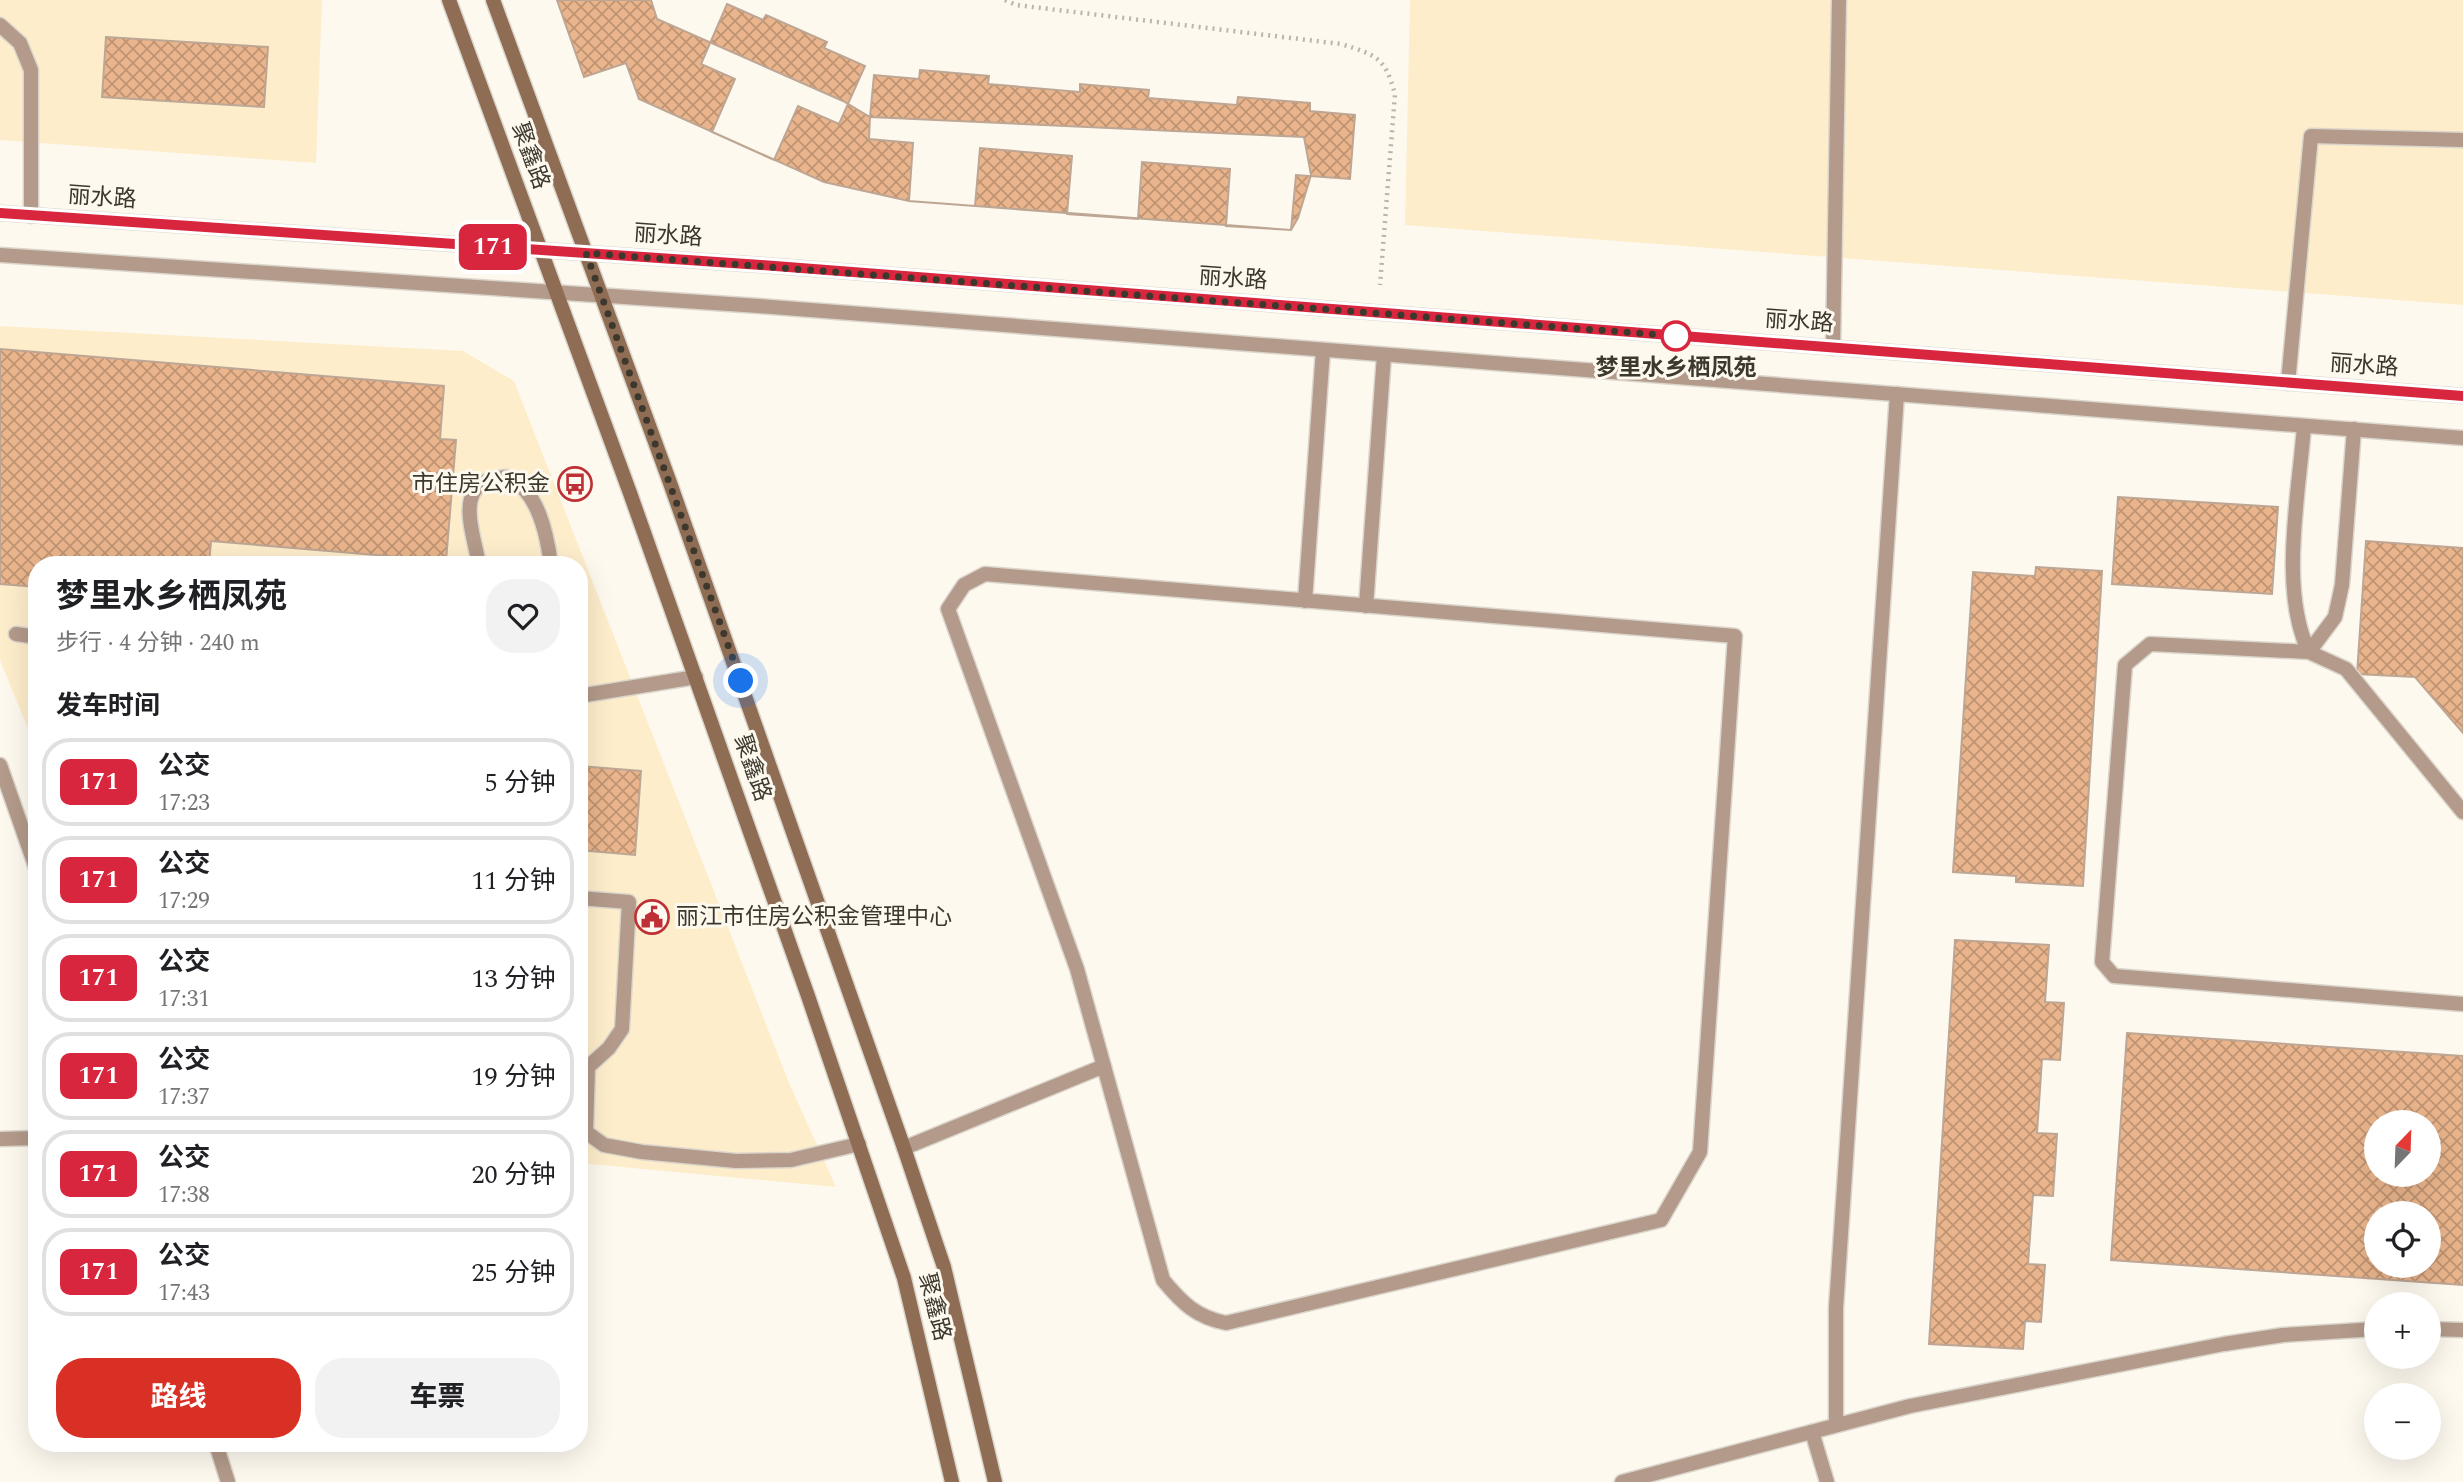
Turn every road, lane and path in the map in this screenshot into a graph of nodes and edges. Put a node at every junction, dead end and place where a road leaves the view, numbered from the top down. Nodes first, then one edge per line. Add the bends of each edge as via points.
1 (449, 0) edge
2 (493, 0) edge
3 (1005, 0) edge
4 (1839, 0) edge
5 (0, 25) edge
6 (2463, 140) edge
7 (0, 213) edge
8 (31, 216) junction
9 (541, 250) junction
10 (586, 253) junction
11 (0, 255) edge
12 (557, 293) junction
13 (602, 296) junction
14 (1377, 313) junction
15 (1833, 348) junction
16 (1323, 350) junction
17 (1384, 355) junction
18 (2288, 383) junction
19 (1897, 394) junction
20 (2463, 396) edge
21 (2304, 426) junction
22 (2354, 429) junction
23 (2463, 438) edge
24 (477, 556) edge
25 (549, 556) edge
26 (1305, 601) junction
27 (1366, 606) junction
28 (16, 634) dead end
29 (28, 636) edge
30 (2309, 652) junction
31 (696, 677) junction
32 (588, 695) edge
33 (0, 765) edge
34 (2463, 812) edge
35 (28, 845) edge
36 (588, 899) edge
37 (2463, 1004) edge
38 (588, 1064) edge
39 (1104, 1066) junction
40 (588, 1133) edge
41 (28, 1138) edge
42 (0, 1139) edge
43 (859, 1144) junction
44 (904, 1148) junction
45 (2441, 1329) edge
46 (2364, 1330) edge
47 (2463, 1330) edge
48 (1836, 1425) junction
49 (1812, 1432) junction
50 (219, 1452) edge
51 (228, 1482) edge
52 (952, 1482) edge
53 (995, 1482) edge
54 (1622, 1482) edge
55 (1827, 1482) edge

1 - 9 main road, 聚鑫路
2 - 10 main road, 聚鑫路
3 - 14 path via 1016,5 1341,44 1379,59 1388,69 1395,94
4 - 15 street
5 - 8 street via 20,43 31,70
6 - 18 street via 2311,136
7 - 8 street, 丽水路
8 - 9 street, 丽水路
9 - 10 street, 丽水路
9 - 12 main road, 聚鑫路
10 - 13 main road, 聚鑫路
10 - 14 street, 丽水路
11 - 12 street
12 - 13 street
12 - 31 main road, 聚鑫路
13 - 16 street
13 - 44 main road, 聚鑫路
14 - 15 street, 丽水路
15 - 18 street, 丽水路
16 - 17 street
16 - 26 street
17 - 19 street
17 - 27 street
18 - 20 street, 丽水路
19 - 21 street
19 - 48 street via 1836,1308
21 - 22 street
21 - 30 street via 2292,580 2294,615
22 - 23 street
22 - 30 street via 2342,585 2335,617
24 - 25 street via 468,502 482,482 506,477 527,489
26 - 27 street
26 - 39 street via 985,574 954,595 948,609 1077,970
27 - 39 street via 1735,636 1700,1152 1677,1195 1661,1220 1226,1323 1210,1320 1182,1304 1163,1280
28 - 29 street
30 - 34 street via 2346,669
30 - 37 street via 2150,644 2125,665 2102,962 2114,976
31 - 32 street
31 - 43 main road, 聚鑫路
33 - 35 street
36 - 38 street via 629,902 622,1029 609,1048
39 - 44 street
40 - 43 street via 604,1145 681,1158 736,1161 791,1160
41 - 42 street
43 - 52 main road, 聚鑫路 via 904,1278
44 - 53 main road, 聚鑫路 via 944,1267
45 - 47 street
46 - 48 street via 2224,1344
48 - 49 street
49 - 54 street
49 - 55 street
50 - 51 street

